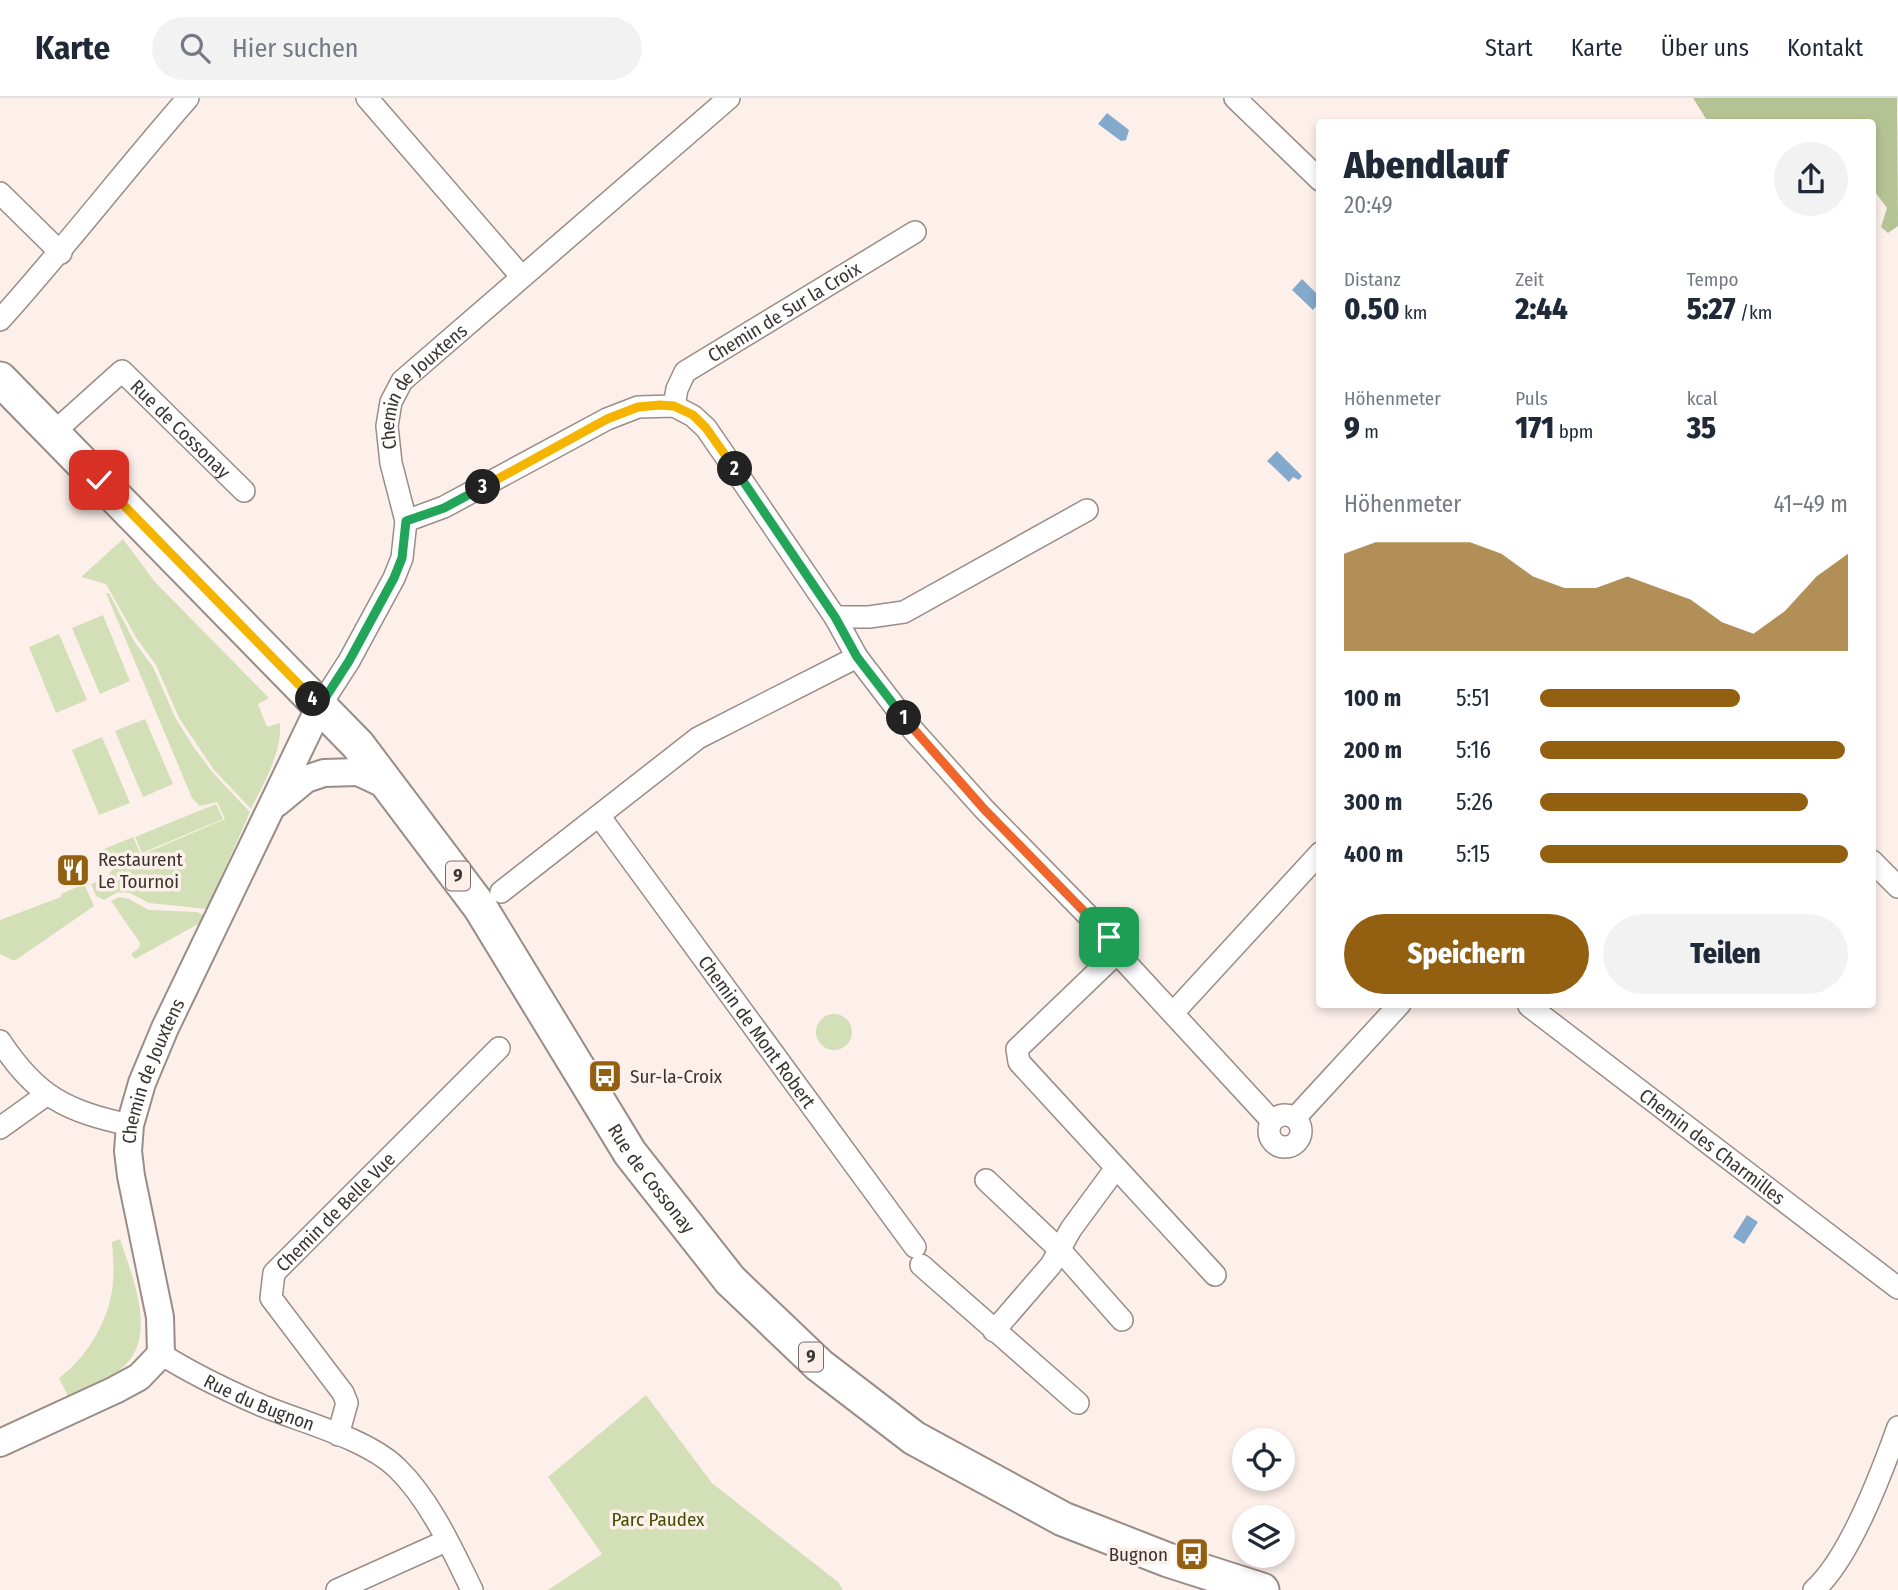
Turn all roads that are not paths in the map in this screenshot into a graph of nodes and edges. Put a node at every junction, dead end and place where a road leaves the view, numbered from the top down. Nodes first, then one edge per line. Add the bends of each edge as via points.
1 (188, 98) edge
2 (366, 98) edge
3 (729, 98) edge
4 (1235, 98) edge
5 (1316, 176) edge
6 (0, 193) edge
7 (915, 232) dead end
8 (61, 253) junction
9 (521, 276) junction
10 (0, 320) edge
11 (0, 379) edge
12 (674, 406) junction
13 (52, 433) junction
14 (244, 491) dead end
15 (1087, 510) dead end
16 (406, 521) junction
17 (835, 617) junction
18 (857, 657) junction
19 (320, 706) junction
20 (390, 787) junction
21 (273, 806) junction
22 (600, 817) junction
23 (1316, 857) edge
24 (1876, 865) edge
25 (1898, 887) edge
26 (500, 892) dead end
27 (1116, 953) junction
28 (1396, 1008) edge
29 (1531, 1008) edge
30 (1173, 1013) junction
31 (0, 1041) edge
32 (499, 1048) dead end
33 (46, 1095) junction
34 (1295, 1118) junction
35 (1272, 1121) junction
36 (130, 1125) junction
37 (0, 1128) edge
38 (1116, 1168) junction
39 (986, 1180) dead end
40 (1060, 1250) junction
41 (1214, 1275) dead end
42 (1898, 1287) edge
43 (1122, 1320) dead end
44 (993, 1331) junction
45 (161, 1354) junction
46 (1078, 1404) dead end
47 (1898, 1427) edge
48 (338, 1434) junction
49 (0, 1443) edge
50 (1893, 1462) edge
51 (446, 1541) junction
52 (337, 1590) edge
53 (472, 1590) edge
54 (1262, 1590) edge
55 (1814, 1590) edge

1 - 8 street
2 - 9 street
3 - 9 street, Chemin de Jouxtens
4 - 5 street
6 - 8 street
7 - 12 street, Chemin de Sur la Croix via 685,372
8 - 10 street
9 - 16 street, Chemin de Jouxtens via 402,381 391,402 387,426 391,463
11 - 13 main road, Rue de Cossonay / 9
12 - 16 street via 638,407 607,419 444,508
12 - 17 street via 706,428
13 - 14 street, Rue de Cossonay via 122,371
13 - 19 main road, Rue de Cossonay / 9
15 - 17 street via 904,612
16 - 19 street, Chemin de Jouxtens via 402,558 394,578
17 - 18 street
18 - 22 street via 698,738
18 - 27 street via 912,729 1109,937
19 - 20 main road, Rue de Cossonay / 9
19 - 21 street, Chemin de Jouxtens
20 - 21 street, Chemin de Jouxtens via 358,772 324,773 306,779
20 - 54 main road, Rue de Cossonay / 9 via 480,907 641,1168 730,1280 819,1365 914,1438 1063,1520
21 - 36 street, Chemin de Jouxtens via 165,1028
22 - 26 street
22 - 44 street, Chemin de Mont Robert via 918,1256
23 - 30 street
24 - 25 street
27 - 30 street
27 - 38 street via 1016,1054
28 - 34 street
29 - 42 street, Chemin des Charmilles
30 - 35 street
31 - 33 street
32 - 48 street, Chemin de Belle Vue via 274,1273 271,1298 344,1393 347,1403
33 - 36 street via 68,1109
33 - 37 street
34 - 35 street via 1286,1114
34 - 35 street via 1301,1136 1290,1146 1272,1140
36 - 45 street, Chemin de Jouxtens via 131,1177 160,1317
38 - 40 street
38 - 41 street
39 - 40 street
40 - 43 street
40 - 44 street
44 - 46 street
45 - 48 street, Rue du Bugnon via 256,1403
45 - 49 street via 139,1377
47 - 50 street
48 - 51 street, Rue du Bugnon via 396,1466
50 - 55 street via 1877,1483 1841,1555
51 - 52 street
51 - 53 street, Rue du Bugnon

